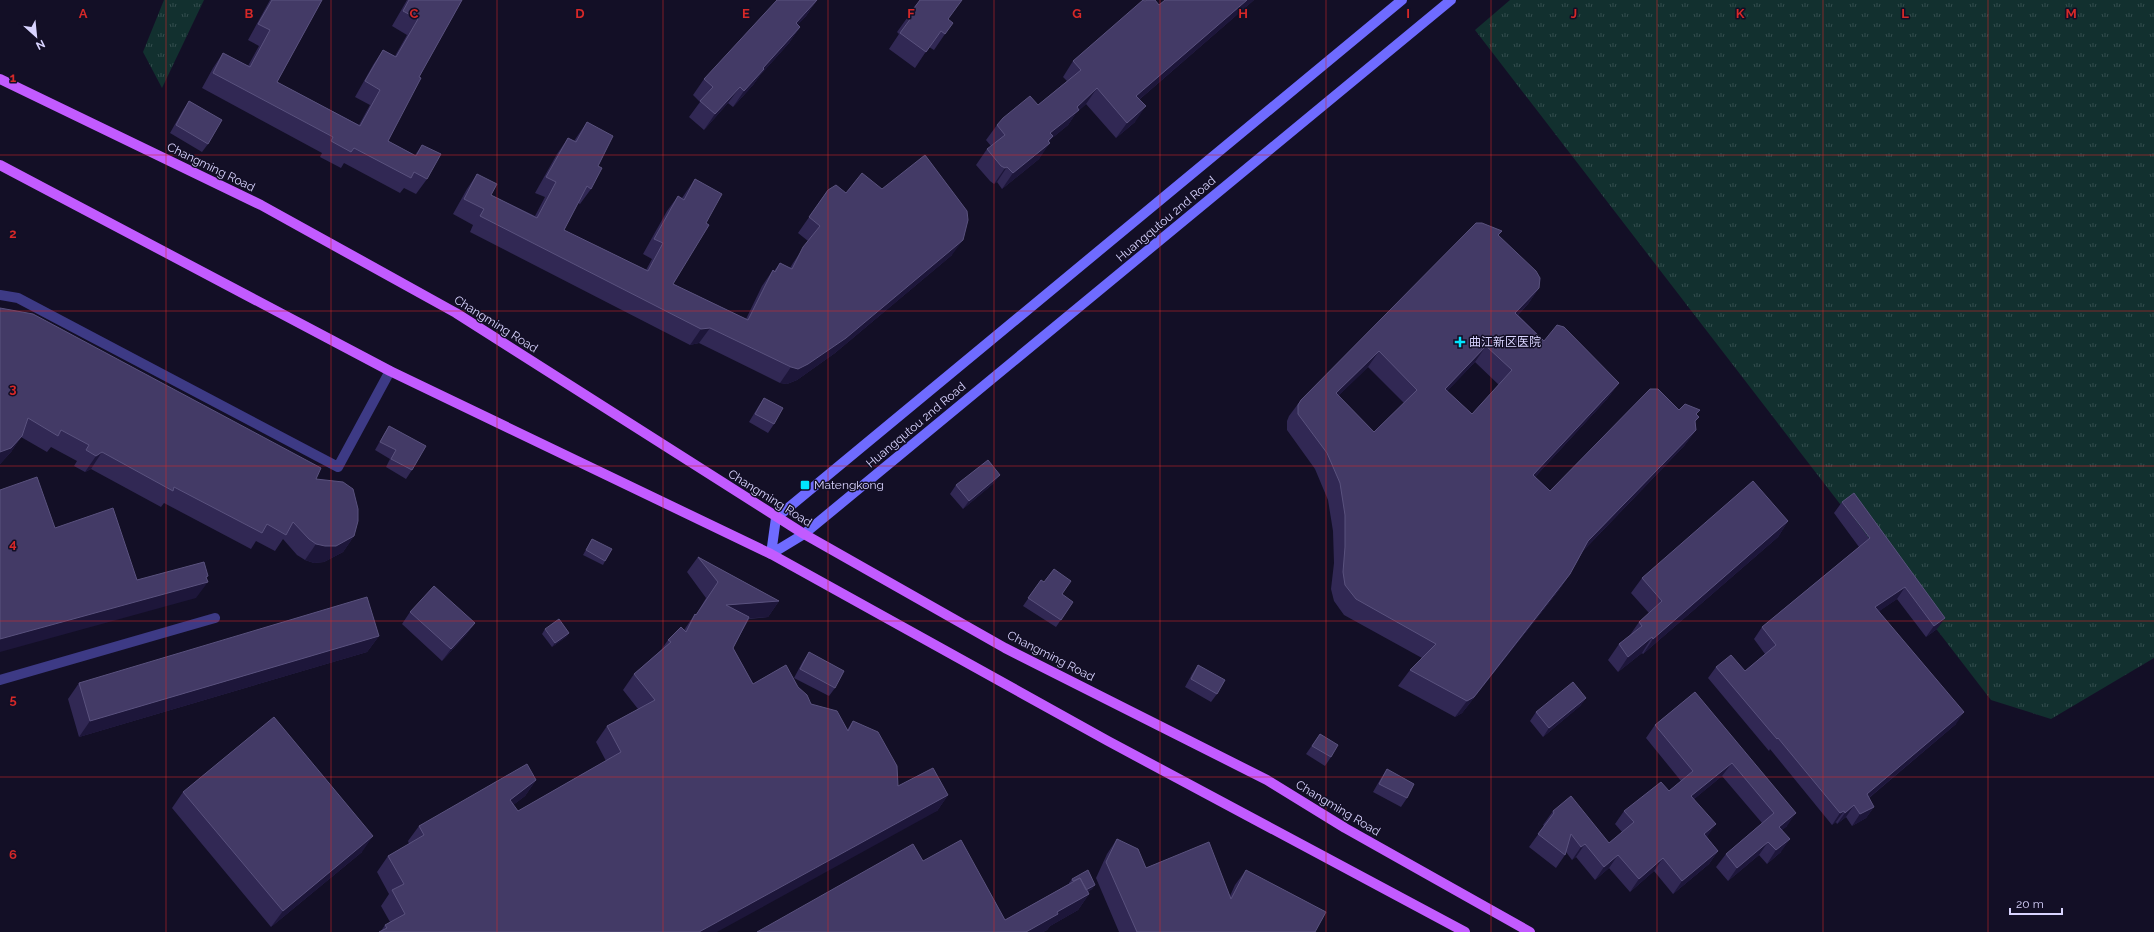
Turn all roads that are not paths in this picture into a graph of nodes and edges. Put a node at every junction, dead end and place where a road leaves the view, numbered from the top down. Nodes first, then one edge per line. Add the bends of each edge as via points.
1 (1402, 0) edge
2 (1451, 0) edge
3 (0, 79) edge
4 (0, 165) edge
5 (0, 295) edge
6 (390, 371) junction
7 (776, 518) junction
8 (804, 534) junction
9 (771, 554) junction
10 (215, 618) dead end
11 (0, 680) edge
12 (1465, 932) edge
13 (1530, 932) edge

1 - 7 main road, Huangqutou 2nd Road
2 - 8 main road, Huangqutou 2nd Road
3 - 7 main road, Changming Road via 261,206 456,313
4 - 6 main road
5 - 6 street via 18,298 338,468
6 - 9 main road
7 - 8 main road, Changming Road
7 - 9 main road
8 - 9 main road, Huangqutou 2nd Road
8 - 13 main road, Changming Road via 1005,648 1267,780 1345,828
9 - 12 main road via 1108,741
10 - 11 street

